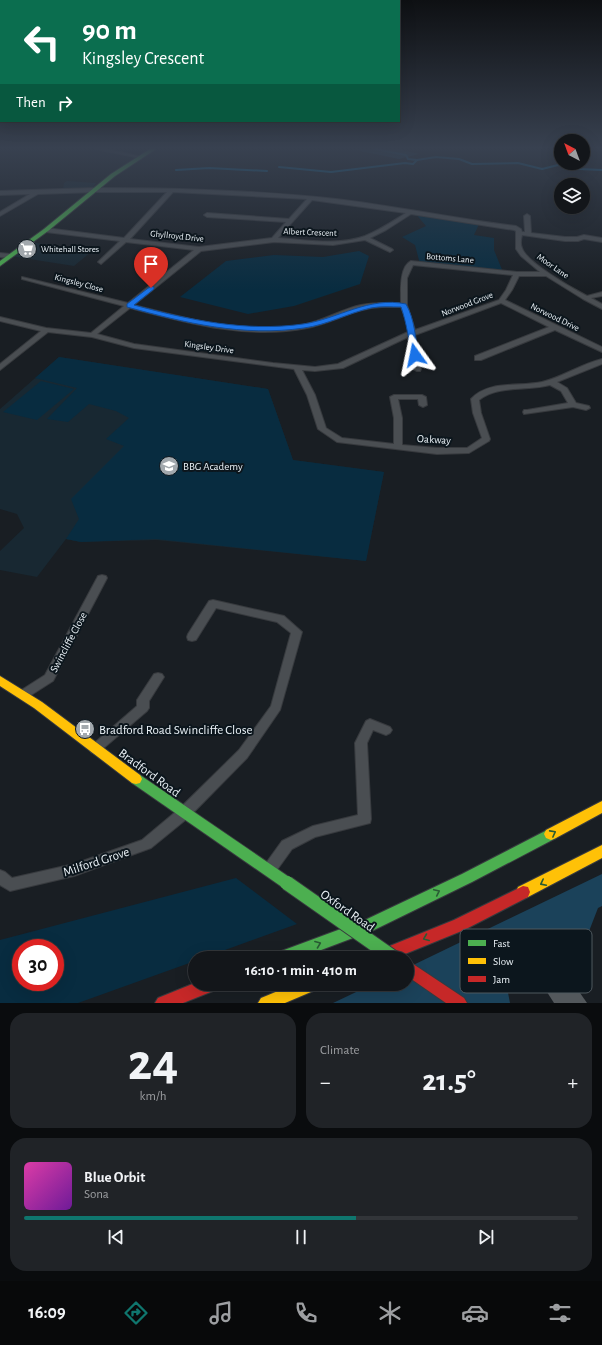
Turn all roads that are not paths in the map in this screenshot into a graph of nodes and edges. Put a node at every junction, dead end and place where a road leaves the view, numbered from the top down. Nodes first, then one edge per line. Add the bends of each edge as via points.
1 (31, 196) edge
2 (88, 196) edge
3 (166, 196) edge
4 (267, 196) edge
5 (311, 198) junction
6 (410, 212) junction
7 (0, 214) edge
8 (207, 215) dead end
9 (527, 216) dead end
10 (290, 221) junction
11 (46, 230) junction
12 (519, 233) junction
13 (528, 234) junction
14 (366, 238) junction
15 (126, 239) junction
16 (274, 240) junction
17 (602, 240) edge
18 (199, 249) junction
19 (390, 250) dead end
20 (0, 255) edge
21 (10, 256) junction
22 (101, 262) dead end
23 (0, 264) edge
24 (517, 274) junction
25 (548, 274) junction
26 (24, 278) dead end
27 (602, 294) edge
28 (585, 298) junction
29 (500, 301) junction
30 (404, 305) junction
31 (129, 306) junction
32 (602, 307) edge
33 (0, 319) edge
34 (556, 327) junction
35 (46, 330) junction
36 (411, 334) junction
37 (92, 335) junction
38 (602, 350) edge
39 (478, 358) dead end
40 (602, 361) edge
41 (0, 368) edge
42 (297, 368) junction
43 (417, 369) dead end
44 (554, 383) junction
45 (423, 405) dead end
46 (573, 405) junction
47 (586, 408) dead end
48 (527, 412) dead end
49 (398, 447) junction
50 (102, 578) dead end
51 (192, 637) dead end
52 (158, 677) dead end
53 (0, 680) edge
54 (24, 694) junction
55 (386, 730) dead end
56 (95, 749) junction
57 (602, 807) edge
58 (184, 813) junction
59 (602, 851) edge
60 (269, 870) junction
61 (0, 876) edge
62 (287, 883) joint
63 (300, 951) edge
64 (384, 951) edge
65 (394, 951) edge
66 (414, 972) edge
67 (195, 991) edge
68 (296, 991) edge
69 (164, 1003) edge
70 (266, 1003) edge
71 (459, 1003) edge

1 - 7 street
2 - 11 main road
3 - 15 street
4 - 5 street
5 - 6 street
5 - 10 street
6 - 12 street via 516,228
6 - 14 street, Albert Crescent
8 - 10 street
9 - 13 street
10 - 16 street
11 - 15 street, Ghyllroyd Drive
11 - 21 main road
12 - 13 street, Moor Lane
12 - 25 street, Moor Lane via 519,250
13 - 17 street, Moor Lane
14 - 16 street, Albert Crescent via 328,243
14 - 19 street
15 - 18 street, Ghyllroyd Drive
15 - 22 street
16 - 18 street, Ghyllroyd Drive
18 - 31 street
20 - 21 street
21 - 23 main road
24 - 25 street, Bottoms Lane
24 - 29 street, Norwood Grove
24 - 30 street, Bottoms Lane via 411,263 404,278
25 - 28 street, Moor Lane
26 - 31 street, Kingsley Close
27 - 28 street
28 - 32 street, Moor Lane
29 - 34 street, Norwood Drive
29 - 36 street, Norwood Grove
30 - 31 street, Kingsley Close via 372,305 306,326 280,329 211,325
30 - 36 street, Bottoms Lane via 412,328
31 - 37 street
33 - 35 street, Kingsley Drive
34 - 38 street, Norwood Drive
34 - 39 street
35 - 37 street, Kingsley Drive
35 - 41 street
36 - 42 street, Kingsley Drive via 340,366
36 - 43 street, Bottoms Lane
37 - 42 street, Kingsley Drive via 134,346
40 - 44 street via 577,370
42 - 49 street, Oakway via 311,396 322,429 340,440
44 - 46 street via 564,390
44 - 49 street, Oakway via 490,389 481,393 475,399 486,439 469,450 438,451
45 - 49 street via 422,397 393,394 398,418
46 - 47 street
46 - 48 street
50 - 54 street, Swincliffe Close via 49,678
51 - 58 street via 213,600 280,619 297,632 276,707 243,754
52 - 56 street via 143,700 143,708
53 - 54 main road, Bradford Road
54 - 56 main road, Bradford Road
55 - 60 street via 370,724 361,743 365,819 313,832 287,845
56 - 58 main road, Bradford Road
63 -> 57 main road via 369,925 467,878
58 - 60 main road, Bradford Road
58 - 61 street, Milford Grove via 146,844 74,870 10,885
59 -> 65 main road via 459,925
60 - 62 main road, Bradford Road
62 - 64 main road, Oxford Road, bridge
66 - 71 main road
67 - 69 main road
68 - 70 main road

